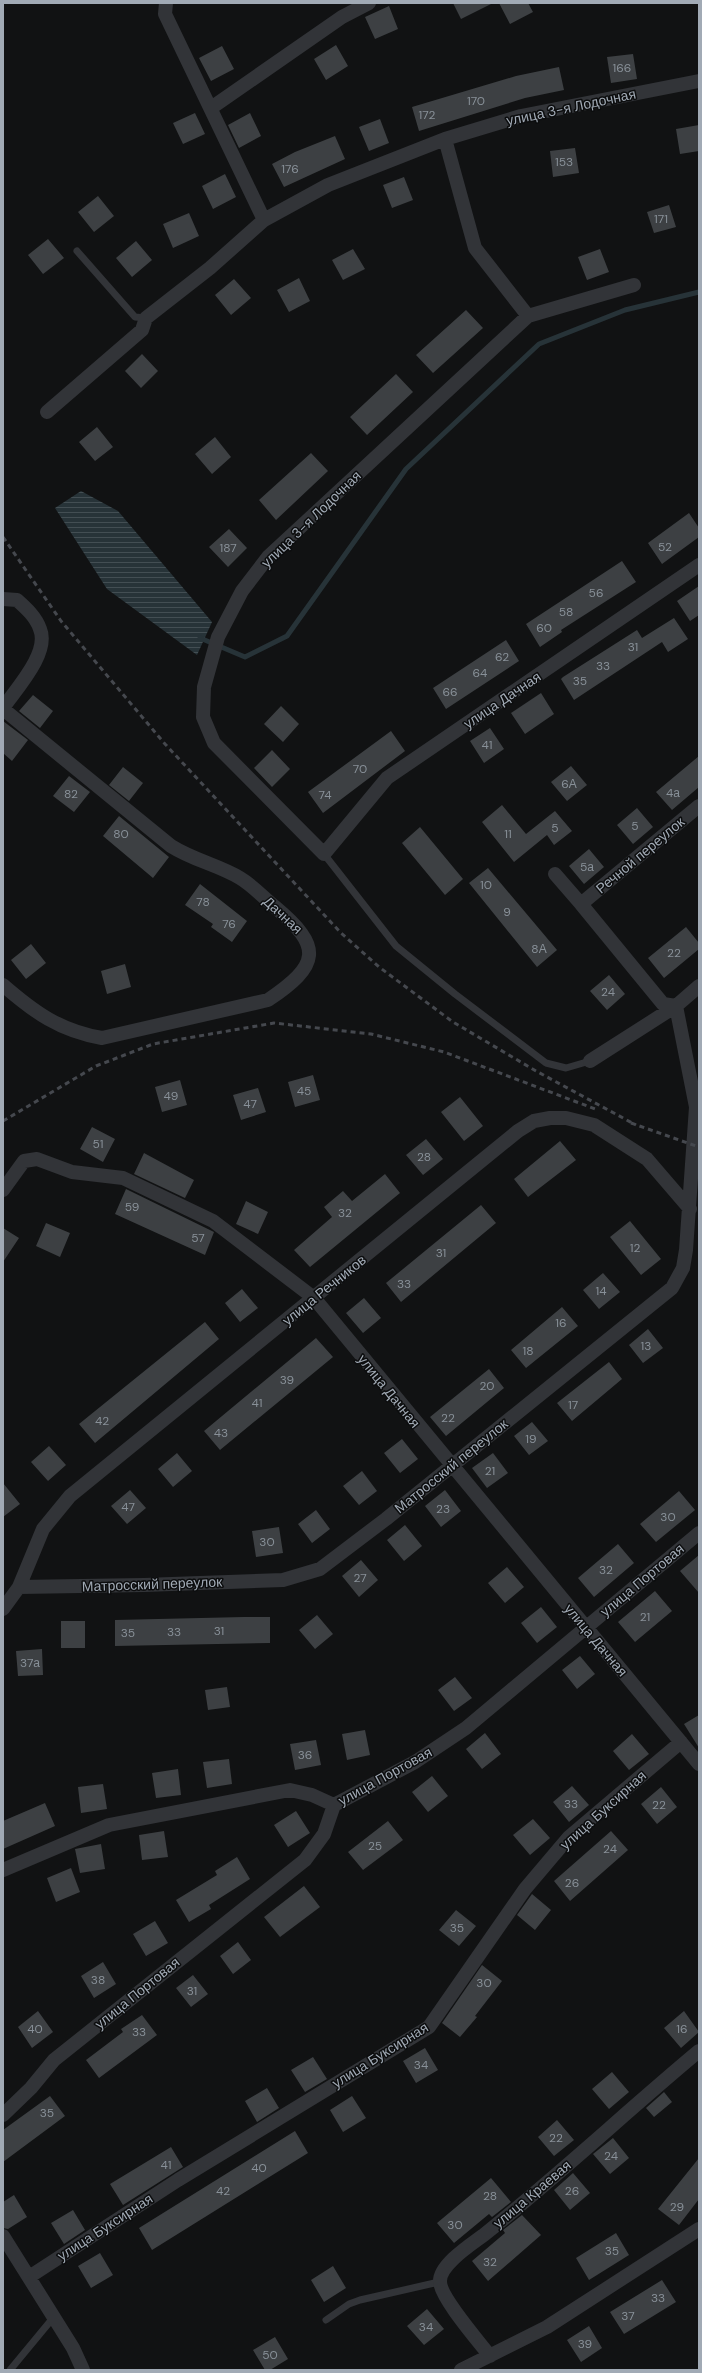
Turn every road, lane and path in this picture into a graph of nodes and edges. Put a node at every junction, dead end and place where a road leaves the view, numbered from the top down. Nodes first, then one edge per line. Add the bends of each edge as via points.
1 (166, 3) edge
2 (369, 3) edge
3 (699, 82) edge
4 (211, 108) junction
5 (445, 139) junction
6 (264, 220) junction
7 (77, 251) dead end
8 (634, 285) dead end
9 (528, 316) junction
10 (146, 318) junction
11 (47, 412) dead end
12 (699, 565) edge
13 (3, 599) edge
14 (3, 708) edge
15 (699, 806) edge
16 (324, 854) junction
17 (555, 874) dead end
18 (580, 904) junction
19 (3, 985) edge
20 (699, 986) edge
21 (676, 1006) junction
22 (590, 1061) joint
23 (698, 1107) edge
24 (3, 1190) edge
25 (695, 1209) edge
26 (314, 1298) junction
27 (450, 1465) junction
28 (699, 1533) edge
29 (19, 1587) junction
30 (3, 1609) edge
31 (585, 1627) junction
32 (681, 1742) junction
33 (698, 1761) edge
34 (334, 1805) junction
35 (3, 1870) edge
36 (699, 2051) edge
37 (3, 2115) edge
38 (699, 2229) edge
39 (3, 2236) edge
40 (29, 2277) junction
41 (439, 2282) junction
42 (53, 2318) junction
43 (326, 2320) dead end
44 (490, 2356) junction
45 (10, 2370) edge
46 (83, 2370) edge
47 (461, 2370) edge

1 - 4 street via 165,14
2 - 4 street via 342,17
3 - 5 street, улица 3-я Лодочная via 521,116
4 - 6 street
5 - 6 street, улица 3-я Лодочная via 328,185
5 - 9 street via 475,248
6 - 10 street, улица 3-я Лодочная via 210,268
7 - 10 lane via 135,317
8 - 9 street, улица 3-я Лодочная
9 - 16 street, улица 3-я Лодочная via 268,557 242,590 218,637 204,688 203,717 214,743
10 - 11 street, улица 3-я Лодочная via 142,330
12 - 16 street, улица Дачная via 387,778
13 - 14 street, Дачная via 18,600 32,614 41,630 42,650
14 - 19 street, Дачная via 171,846 187,856 240,878 294,922 305,935 310,951 305,968 288,987 268,1000 102,1038 79,1034 54,1023 30,1008
15 - 18 street, Речной переулок
16 - 22 lane via 396,946 467,1004 546,1063 566,1068
17 - 18 street
18 - 21 street via 663,1004
20 - 21 street
21 - 22 street
21 - 23 street
23 - 25 street, Матросский переулок
24 - 26 street, улица Дачная via 24,1161 37,1158 72,1172 124,1178 213,1221
25 - 26 street, улица Речников via 647,1159 594,1125 566,1118 534,1121 518,1131
25 - 27 street, Матросский переулок via 689,1228 683,1268 672,1288
26 - 27 street, улица Дачная
26 - 29 street, улица Речников via 70,1496 43,1529
27 - 29 street, Матросский переулок via 386,1519 320,1569 297,1576 282,1580
27 - 31 street, улица Дачная
28 - 31 street, улица Портовая
29 - 30 street, улица Речников
31 - 32 street, улица Дачная
31 - 34 street, улица Портовая via 466,1728 415,1762
32 - 33 street, улица Дачная
32 - 40 street, улица Буксирная via 569,1837 525,1890 429,2027 178,2180
34 - 35 street via 312,1795 290,1790 109,1825
34 - 37 street, улица Портовая via 324,1834 305,1860 54,2060 31,2088
36 - 41 street, улица Краевая via 527,2200 452,2260
38 - 44 street via 547,2327
39 - 40 street
40 - 42 street
41 - 43 lane via 360,2300 349,2304
41 - 44 street via 448,2302
42 - 45 lane
42 - 46 street via 73,2348
44 - 47 street

